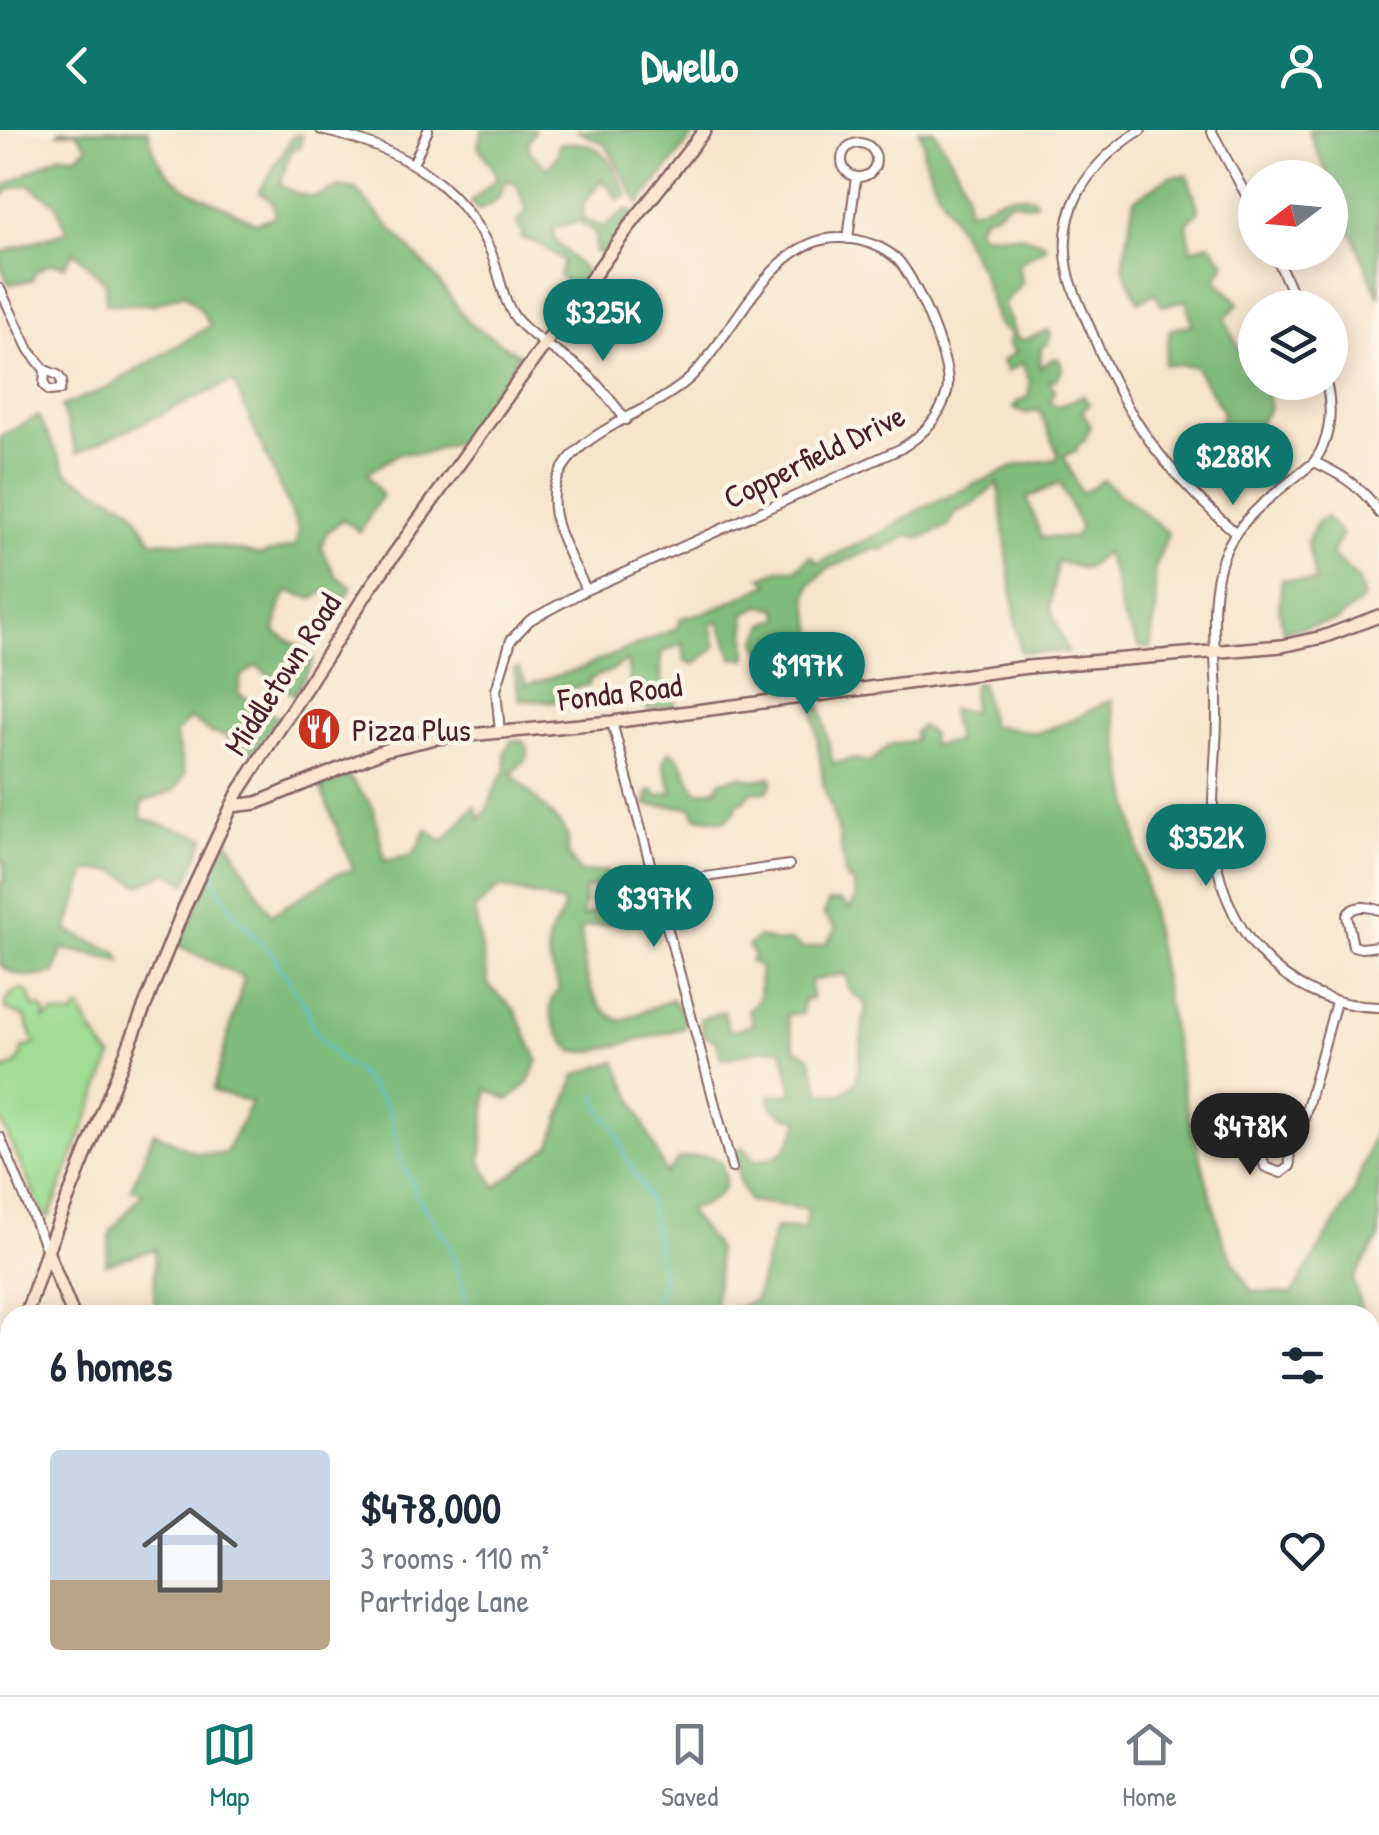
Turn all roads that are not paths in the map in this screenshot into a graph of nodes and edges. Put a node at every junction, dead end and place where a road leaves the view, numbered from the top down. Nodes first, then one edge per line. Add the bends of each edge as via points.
1 (321, 130) edge
2 (428, 130) edge
3 (706, 130) edge
4 (1141, 130) edge
5 (1211, 130) edge
6 (414, 162) junction
7 (856, 176) junction
8 (1238, 180) edge
9 (848, 239) junction
10 (0, 290) edge
11 (546, 343) junction
12 (45, 370) dead end
13 (1328, 400) edge
14 (626, 420) junction
15 (1314, 462) junction
16 (1379, 513) edge
17 (1236, 532) junction
18 (586, 590) junction
19 (1379, 616) edge
20 (1217, 651) junction
21 (612, 722) junction
22 (500, 732) junction
23 (232, 806) junction
24 (789, 866) dead end
25 (656, 884) junction
26 (1379, 910) edge
27 (1379, 946) edge
28 (1336, 1002) junction
29 (1379, 1007) edge
30 (0, 1136) edge
31 (1290, 1149) junction
32 (732, 1168) dead end
33 (46, 1251) junction
34 (29, 1305) edge
35 (70, 1305) edge

1 - 6 street
2 - 6 street
3 - 11 street, Middletown Road
4 - 17 street via 1102,158 1084,181 1068,230 1071,280 1141,432
5 - 8 street
6 - 11 street via 471,217 509,307
7 - 7 street via 871,172 876,162 860,142 843,154 843,166
7 - 9 street
9 - 14 street via 828,238 785,257 702,366
9 - 18 street, Copperfield Drive via 898,260 924,307 949,382 932,422 900,449
10 - 12 street
11 - 14 street via 584,372
11 - 23 street, Middletown Road via 370,588
13 - 15 street via 1327,439
14 - 18 street via 580,447 556,482 555,517
15 - 16 street via 1347,479
15 - 17 street
17 - 20 street via 1220,574
18 - 22 street, Copperfield Drive via 530,620 511,640 496,690
19 - 20 street, Fonda Road via 1323,638
20 - 21 street, Fonda Road via 1028,667
20 - 28 street via 1213,837 1230,905 1248,941 1273,968
21 - 22 street, Fonda Road
21 - 25 street
22 - 23 street, Fonda Road via 408,742 256,803
23 - 33 street, Middletown Road
24 - 25 street
25 - 32 street
26 - 27 street via 1354,908 1347,916 1352,946
28 - 29 street
28 - 31 street
30 - 33 street
31 - 31 street via 1280,1142 1268,1146 1265,1167 1286,1170
33 - 34 street, Middletown Road
33 - 35 street

